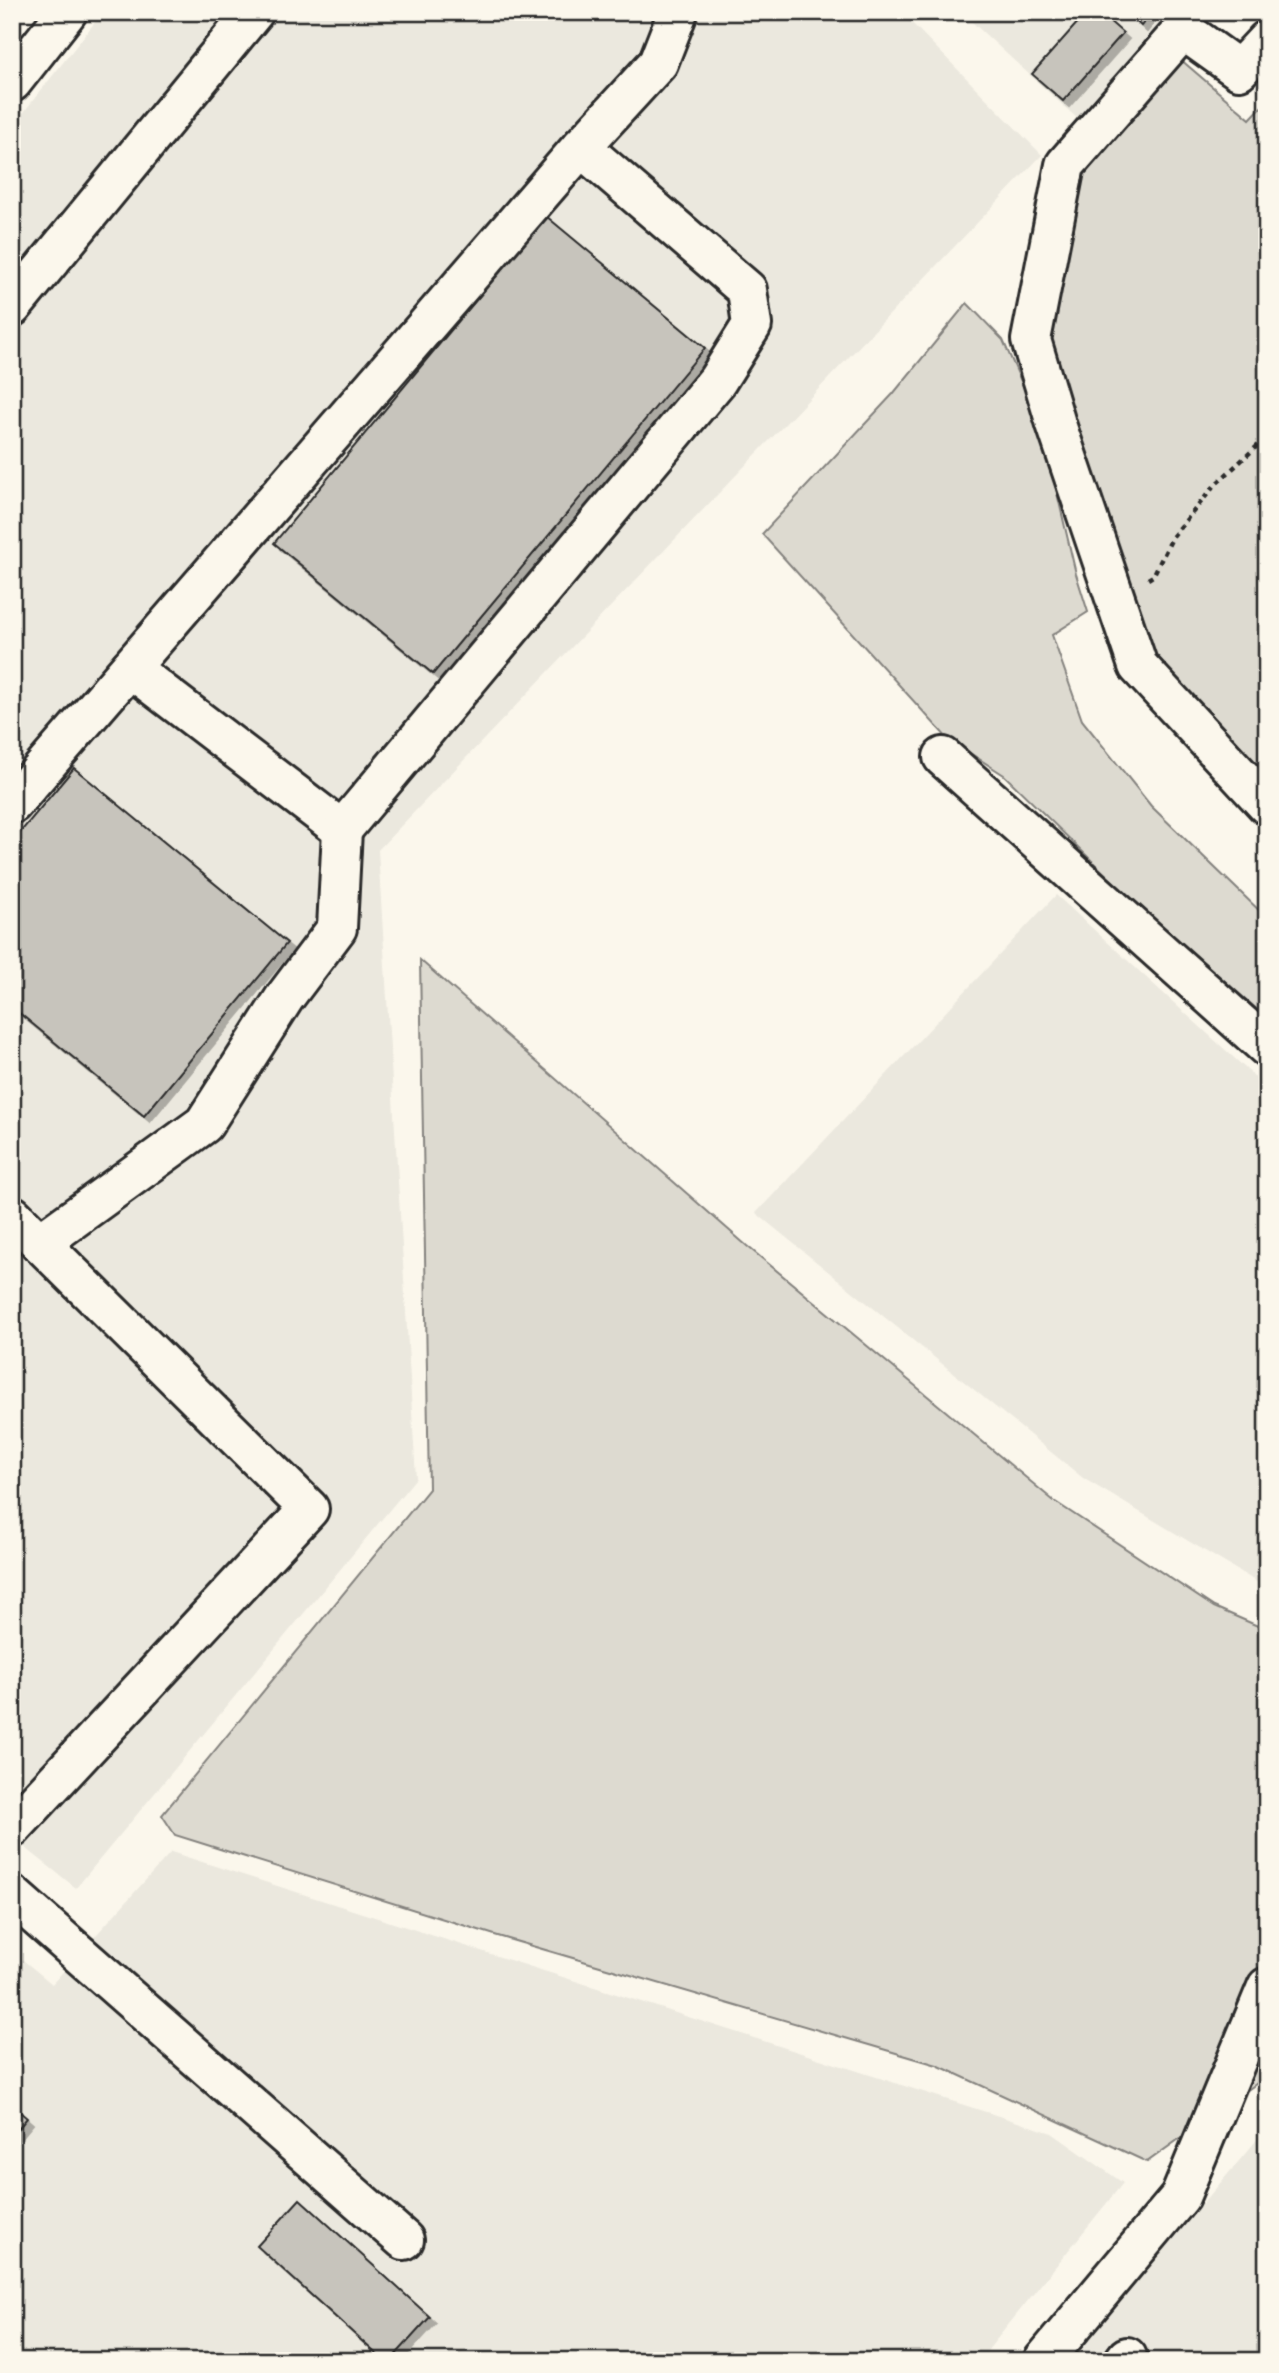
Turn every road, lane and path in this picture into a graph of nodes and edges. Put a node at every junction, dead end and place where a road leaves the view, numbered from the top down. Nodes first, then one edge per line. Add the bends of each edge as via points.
1 (67, 12) edge
2 (254, 12) edge
3 (678, 12) edge
4 (1267, 40) edge
5 (12, 82) edge
6 (581, 147) junction
7 (12, 307) edge
8 (1267, 437) edge
9 (1114, 599) junction
10 (130, 668) junction
11 (943, 757) dead end
12 (12, 804) edge
13 (1267, 805) edge
14 (342, 830) junction
15 (1267, 1048) edge
16 (12, 1215) edge
17 (40, 1243) junction
18 (12, 1828) edge
19 (12, 1895) edge
20 (1267, 1987) edge
21 (404, 2240) dead end
22 (1043, 2361) edge

1 - 5 street
2 - 7 street
3 - 6 street via 657,63
4 - 9 street via 1239,70 1183,30 1065,165 1031,340
6 - 10 street
6 - 14 street via 747,290 752,325 718,381
8 - 9 path via 1216,484 1173,537 1153,576
9 - 13 street via 1138,666
10 - 12 street
10 - 14 street
11 - 15 street
14 - 17 street via 337,928 285,997 204,1124
16 - 17 street
17 - 18 street via 309,1508
19 - 21 street
20 - 22 street via 1180,2197

